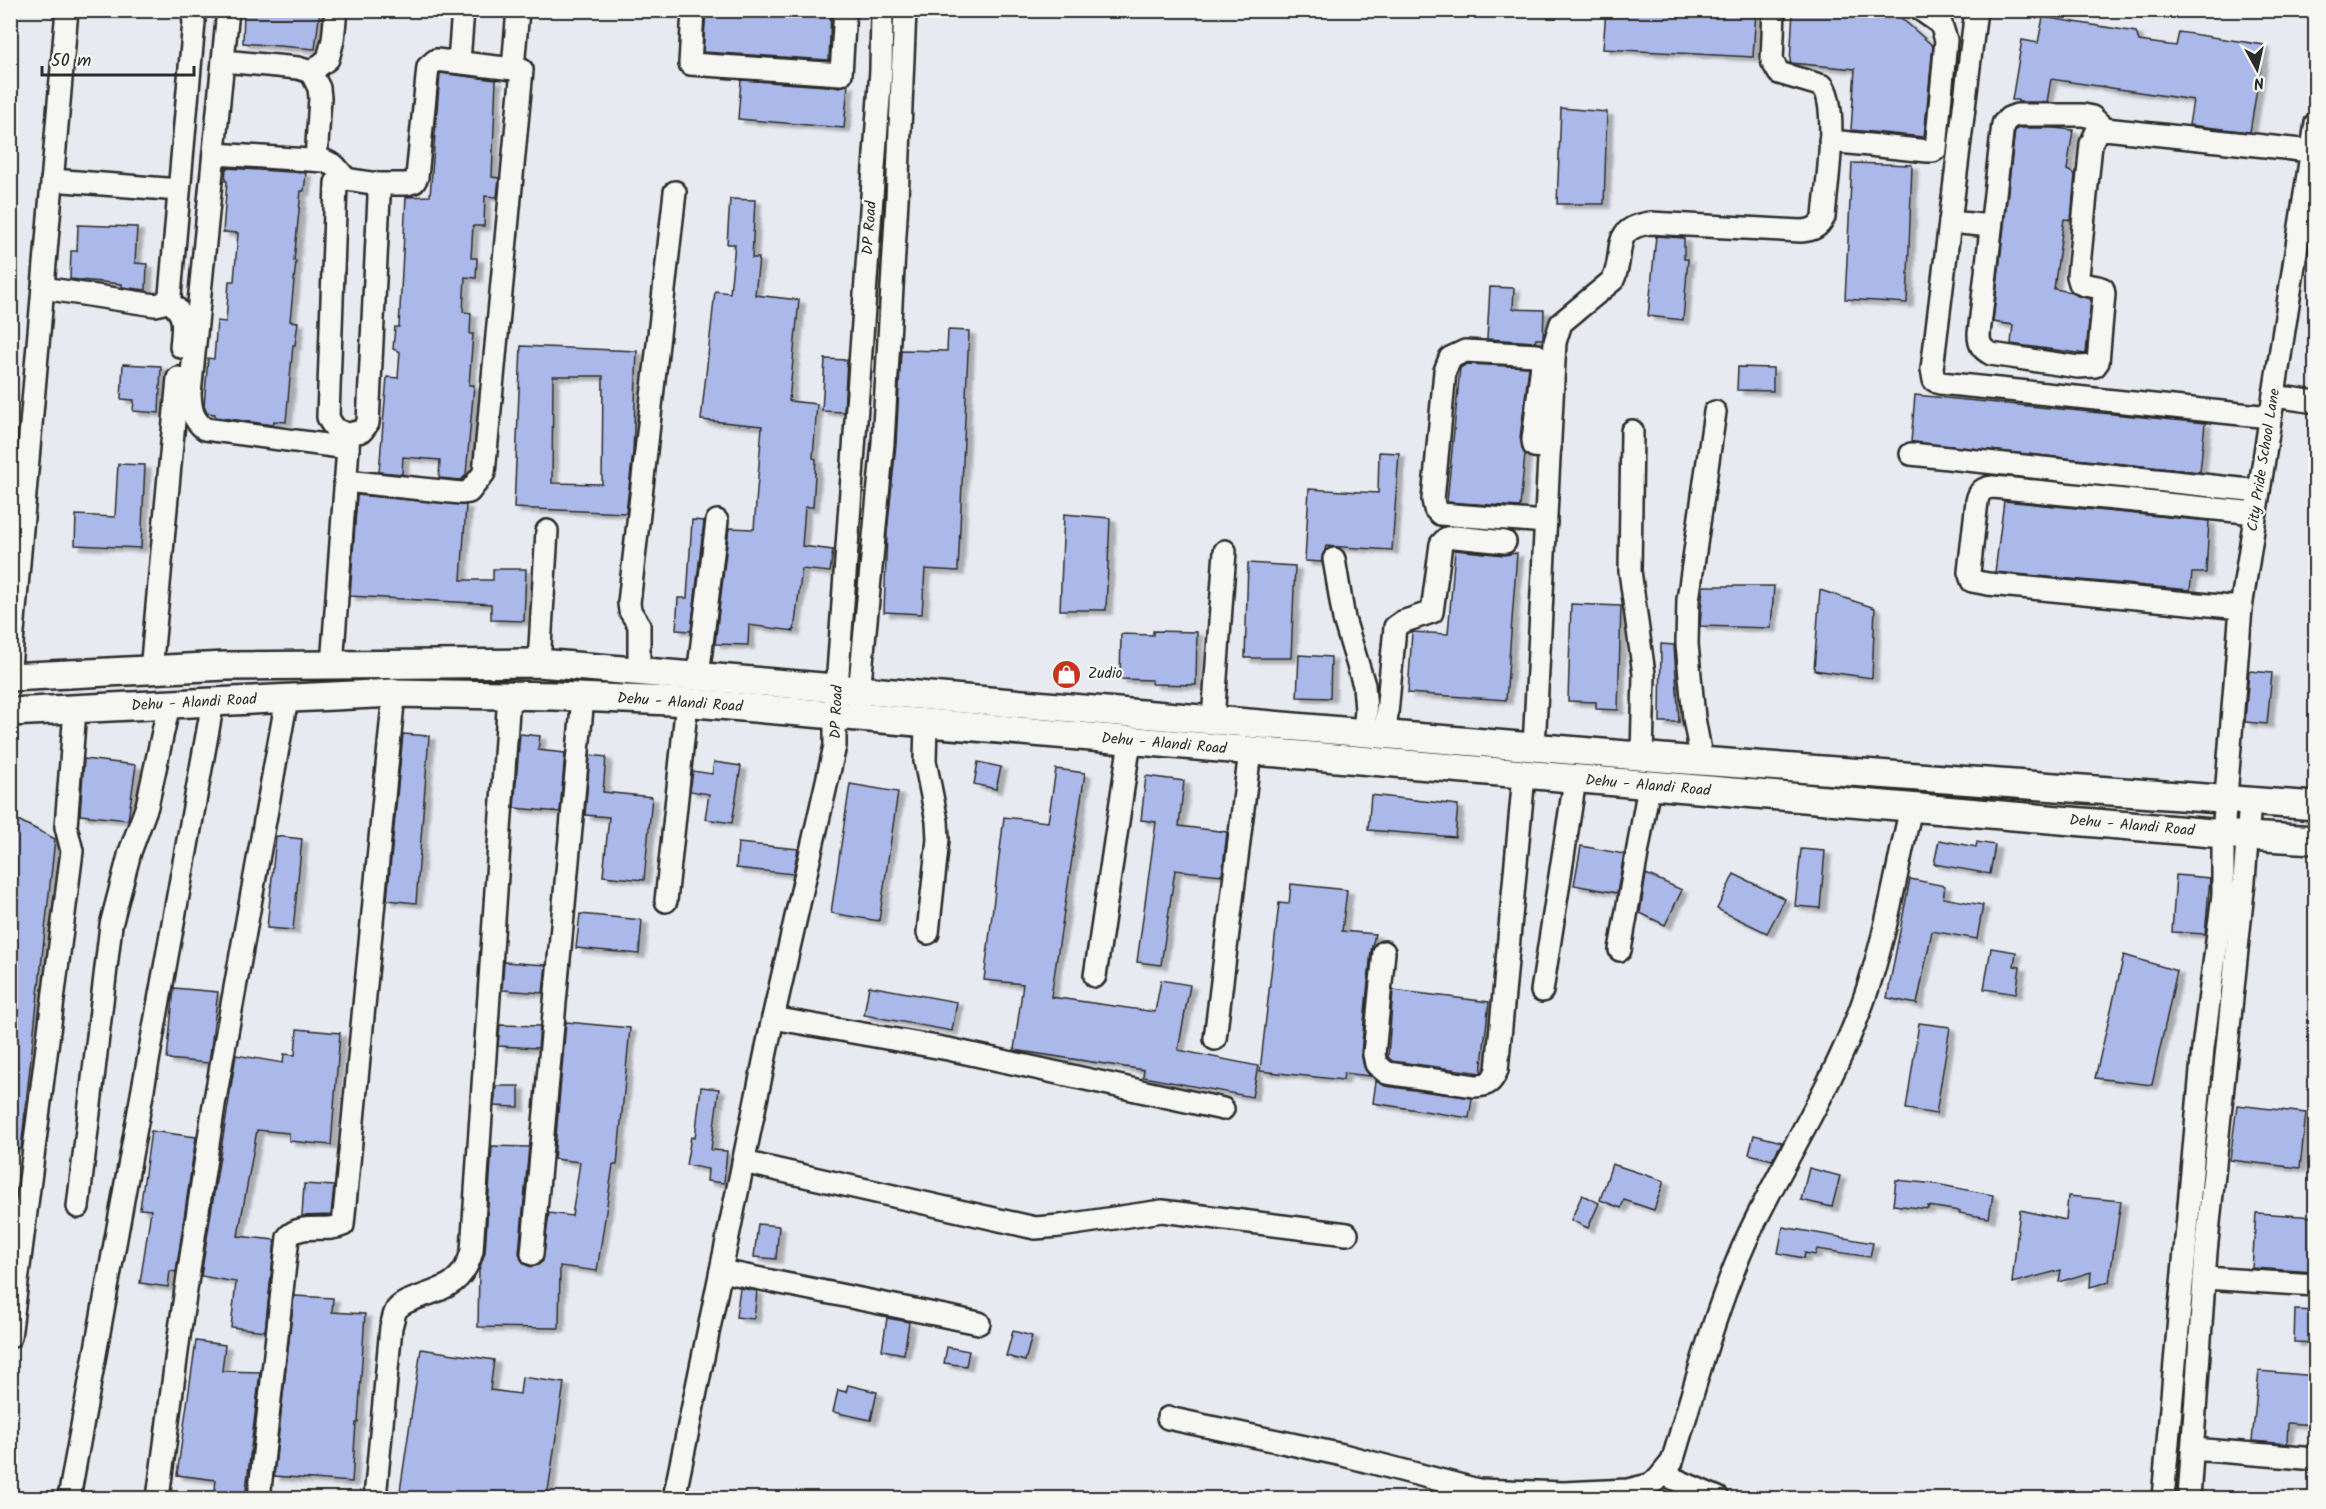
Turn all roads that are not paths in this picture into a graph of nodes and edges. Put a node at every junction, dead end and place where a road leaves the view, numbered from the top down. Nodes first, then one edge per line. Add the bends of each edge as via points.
1 (67, 10) edge
2 (192, 10) edge
3 (228, 10) edge
4 (336, 10) edge
5 (462, 10) edge
6 (518, 10) edge
7 (693, 10) edge
8 (845, 10) edge
9 (882, 10) edge
10 (905, 10) edge
11 (1774, 10) edge
12 (1921, 10) edge
13 (1976, 10) edge
14 (881, 42) junction
15 (903, 44) junction
16 (223, 61) junction
17 (459, 61) junction
18 (513, 68) junction
19 (311, 72) junction
20 (2316, 123) edge
21 (2105, 129) junction
22 (1830, 141) junction
23 (2311, 151) junction
24 (214, 154) junction
25 (316, 160) junction
26 (346, 179) junction
27 (52, 180) junction
28 (378, 184) junction
29 (179, 190) junction
30 (675, 192) dead end
31 (1950, 222) junction
32 (1991, 226) junction
33 (43, 288) junction
34 (167, 300) junction
35 (2274, 396) junction
36 (2316, 402) edge
37 (1715, 412) dead end
38 (2270, 417) junction
39 (1632, 431) dead end
40 (348, 441) junction
41 (1550, 448) junction
42 (1911, 454) dead end
43 (345, 481) junction
44 (2259, 491) junction
45 (2256, 513) junction
46 (717, 522) dead end
47 (1546, 522) junction
48 (547, 531) dead end
49 (1505, 542) dead end
50 (1225, 551) dead end
51 (1334, 559) dead end
52 (2241, 608) junction
53 (547, 664) junction
54 (332, 665) junction
55 (10, 667) edge
56 (151, 671) junction
57 (639, 671) junction
58 (698, 676) junction
59 (10, 677) edge
60 (849, 689) junction
61 (394, 693) junction
62 (509, 695) junction
63 (554, 696) junction
64 (583, 697) junction
65 (287, 698) junction
66 (213, 702) junction
67 (687, 702) junction
68 (169, 704) junction
69 (75, 710) junction
70 (10, 712) edge
71 (845, 716) junction
72 (1213, 720) junction
73 (926, 723) junction
74 (1375, 734) junction
75 (1131, 741) junction
76 (1534, 747) junction
77 (1250, 751) junction
78 (1642, 757) junction
79 (1702, 762) junction
80 (1524, 775) junction
81 (1575, 780) junction
82 (1649, 786) junction
83 (2238, 800) junction
84 (2316, 806) edge
85 (1911, 808) junction
86 (2235, 835) junction
87 (2316, 840) edge
88 (666, 901) dead end
89 (928, 933) dead end
90 (1620, 951) dead end
91 (1384, 952) dead end
92 (1095, 976) dead end
93 (1542, 991) dead end
94 (773, 1017) junction
95 (1215, 1039) dead end
96 (1223, 1109) dead end
97 (743, 1162) junction
98 (78, 1207) dead end
99 (1347, 1234) dead end
100 (532, 1254) dead end
101 (721, 1271) junction
102 (2204, 1278) junction
103 (2316, 1285) edge
104 (979, 1323) dead end
105 (10, 1337) edge
106 (1168, 1418) dead end
107 (2192, 1449) junction
108 (2316, 1459) edge
109 (1663, 1474) junction
110 (1547, 1496) edge
111 (69, 1498) edge
112 (158, 1498) edge
113 (259, 1498) edge
114 (375, 1498) edge
115 (674, 1498) edge
116 (1718, 1498) edge
117 (2163, 1498) edge
118 (2189, 1498) edge

1 - 27 street
2 - 29 street
3 - 16 street
4 - 19 street via 328,59
5 - 17 street
6 - 18 street
7 - 8 street via 690,64 841,74
9 - 14 street, DP Road
10 - 15 street, DP Road
11 - 22 street via 1772,61 1779,74 1823,86 1830,102
12 - 22 street via 1941,24 1946,40 1936,149
13 - 31 street
14 - 15 street
14 - 60 street, DP Road
15 - 60 street, DP Road via 883,443
16 - 19 street
16 - 24 street
17 - 18 street
17 - 28 street via 436,60 428,67 414,182
18 - 43 street via 522,70 484,473 469,492 461,493
19 - 25 street via 320,98
20 - 23 street, City Pride School Lane
21 - 23 street
21 - 32 street via 2092,117 2033,114 2009,118 2003,124
21 - 32 street via 2096,133 2091,144 2078,276 2080,283 2097,286 2104,294 2095,366 2078,367 1983,350 1979,334
22 - 41 street via 1824,218 1812,231 1650,223 1629,229 1620,245 1613,280 1568,315 1556,333
23 - 35 street, City Pride School Lane
24 - 25 street
24 - 40 street via 190,394 196,422 205,429
25 - 26 street via 335,166
26 - 28 street
26 - 40 street via 336,183 328,417 333,428
27 - 29 street
27 - 33 street
28 - 40 street via 368,423
29 - 34 street
30 - 57 street via 629,603 639,625
31 - 32 street
31 - 38 street via 1932,369 1934,380
33 - 34 street via 155,305
33 - 55 street
34 - 56 street via 180,311 183,331
35 - 36 street
35 - 38 street, City Pride School Lane
37 - 79 street via 1688,600 1687,644
38 - 44 street, City Pride School Lane
39 - 78 street via 1630,571 1644,674
40 - 43 street
41 - 47 street
41 - 47 street via 1534,446 1542,364 1537,355 1465,351 1450,358 1445,371 1435,510 1440,514
42 - 44 street
43 - 54 street
44 - 45 street, City Pride School Lane
45 - 52 street, City Pride School Lane
45 - 52 street via 1993,487 1978,494 1969,572 1972,580
46 - 58 street
47 - 76 street
48 - 53 street
49 - 74 street via 1455,537 1441,544 1432,612 1395,627
50 - 72 street
51 - 74 street via 1344,619
52 - 83 street, City Pride School Lane
53 - 54 main road, Dehu - Alandi Road
53 - 57 main road, Dehu - Alandi Road
53 - 63 main road
54 - 56 main road, Dehu - Alandi Road
56 - 59 main road, Dehu - Alandi Road
57 - 58 main road, Dehu - Alandi Road
58 - 60 main road, Dehu - Alandi Road
60 - 71 street, DP Road
60 - 72 main road, Dehu - Alandi Road
61 - 62 main road, Dehu - Alandi Road
61 - 65 main road, Dehu - Alandi Road
61 - 113 street via 343,1226 301,1229 288,1237
62 - 63 main road, Dehu - Alandi Road
62 - 114 street via 472,1251 468,1268 459,1278 406,1302 393,1318
63 - 64 main road, Dehu - Alandi Road
64 - 67 main road, Dehu - Alandi Road
64 - 100 street
65 - 66 main road, Dehu - Alandi Road
65 - 112 street via 214,1105
66 - 68 main road, Dehu - Alandi Road
66 - 111 street
67 - 71 main road, Dehu - Alandi Road
67 - 88 street
68 - 69 main road, Dehu - Alandi Road
68 - 98 street via 147,806 111,925
69 - 70 main road, Dehu - Alandi Road
69 - 105 street via 66,827 72,851
71 - 73 main road, Dehu - Alandi Road
71 - 94 street, DP Road
72 - 74 main road, Dehu - Alandi Road
73 - 75 main road, Dehu - Alandi Road
73 - 89 street via 926,761 938,822
74 - 76 main road, Dehu - Alandi Road
75 - 77 main road, Dehu - Alandi Road
75 - 92 street
76 - 78 main road, Dehu - Alandi Road
77 - 80 main road, Dehu - Alandi Road
77 - 95 street
78 - 79 main road, Dehu - Alandi Road
79 - 83 main road, Dehu - Alandi Road
80 - 81 main road, Dehu - Alandi Road
80 - 91 street via 1493,1080 1484,1086 1474,1086 1387,1073 1376,1064
81 - 82 main road, Dehu - Alandi Road
81 - 93 street
82 - 85 main road, Dehu - Alandi Road
82 - 90 street
83 - 84 main road, Dehu - Alandi Road
83 - 86 street, City Pride School Lane
85 - 86 main road, Dehu - Alandi Road
85 - 109 street via 1877,959 1863,1003 1747,1238 1725,1292 1672,1462
86 - 87 main road, Dehu - Alandi Road
86 - 102 street
86 - 117 street via 2203,1048
94 - 96 street via 948,1049
94 - 97 street
97 - 99 street via 1035,1228 1162,1211
97 - 101 street
101 - 104 street
101 - 115 street
102 - 103 street
102 - 107 street
106 - 110 street via 1343,1455 1478,1490
107 - 108 street
107 - 118 street
109 - 110 street via 1649,1485 1628,1490
109 - 116 street

